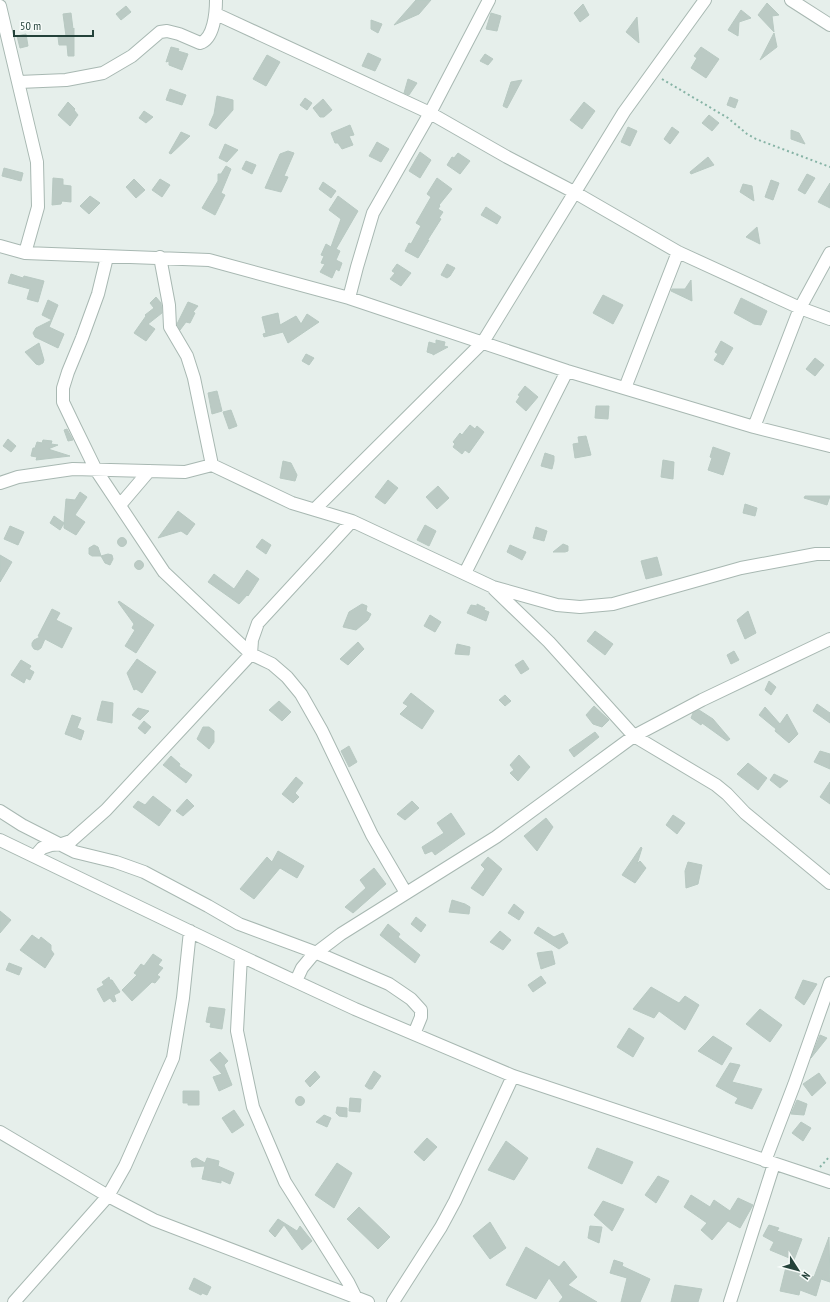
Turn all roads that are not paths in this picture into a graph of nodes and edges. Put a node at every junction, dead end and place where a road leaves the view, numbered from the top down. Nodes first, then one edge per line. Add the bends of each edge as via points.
1 (216, 0) edge
2 (489, 0) edge
3 (705, 0) edge
4 (791, 0) edge
5 (0, 6) edge
6 (216, 14) junction
7 (830, 25) edge
8 (19, 82) junction
9 (430, 113) junction
10 (574, 192) junction
11 (0, 246) edge
12 (678, 252) junction
13 (25, 253) junction
14 (830, 253) edge
15 (107, 257) junction
16 (160, 258) junction
17 (349, 298) junction
18 (800, 308) junction
19 (830, 319) edge
20 (483, 342) junction
21 (567, 371) junction
22 (625, 388) junction
23 (754, 427) junction
24 (830, 446) edge
25 (212, 465) junction
26 (96, 470) junction
27 (149, 472) junction
28 (0, 483) edge
29 (120, 505) junction
30 (315, 509) junction
31 (352, 521) junction
32 (830, 554) edge
33 (465, 573) junction
34 (492, 587) junction
35 (830, 639) edge
36 (251, 654) junction
37 (634, 736) junction
38 (0, 811) edge
39 (0, 840) edge
40 (62, 844) junction
41 (35, 856) junction
42 (830, 883) edge
43 (406, 893) junction
44 (190, 932) junction
45 (316, 953) junction
46 (241, 956) junction
47 (296, 981) junction
48 (830, 983) edge
49 (414, 1034) junction
50 (513, 1076) junction
51 (0, 1132) edge
52 (769, 1162) junction
53 (830, 1182) edge
54 (108, 1196) junction
55 (361, 1301) edge
56 (14, 1302) edge
57 (392, 1302) edge
58 (730, 1302) edge

1 - 6 street
2 - 9 street
3 - 10 street via 624,112
4 - 7 street
5 - 8 street
6 - 8 street via 205,42 200,43 167,31 160,32 132,56 103,74 66,80
6 - 9 street
8 - 13 street via 37,162 38,207
9 - 10 street
9 - 17 street via 373,213
10 - 12 street
10 - 20 street
11 - 13 street
12 - 18 street
12 - 22 street
13 - 15 street
14 - 18 street
15 - 16 street
15 - 26 street via 88,325 63,388 63,402
16 - 17 street via 209,260
16 - 25 street via 169,305 170,327 187,356 194,378
17 - 20 street
18 - 19 street
18 - 23 street
20 - 21 street
20 - 30 street
21 - 22 street
21 - 33 street
22 - 23 street
23 - 24 street
25 - 27 street via 185,472
25 - 30 street via 292,502
26 - 27 street
26 - 28 street via 65,470 18,477
26 - 29 street
27 - 29 street
29 - 36 street via 164,572
30 - 31 street
31 - 33 street
31 - 36 street via 258,623 252,640
32 - 34 street via 816,554 741,568 613,604 580,607 556,605
33 - 34 street
34 - 37 street via 549,642
35 - 37 street via 702,700
36 - 40 street via 106,810 71,841
36 - 43 street via 272,664 301,694 322,731 372,835
37 - 42 street via 727,794 745,813
37 - 43 street via 496,837
38 - 40 street via 22,825
39 - 41 street
40 - 41 street via 42,848
40 - 45 street via 75,852 144,872 239,924
41 - 44 street
43 - 45 street via 340,934
44 - 46 street
44 - 54 street via 173,1058 125,1166
45 - 47 street via 302,968
45 - 49 street via 389,984 411,999 421,1010
46 - 47 street
46 - 55 street via 237,1031 253,1107 285,1182
47 - 49 street
48 - 52 street
49 - 50 street
50 - 52 street
50 - 57 street via 452,1208
51 - 54 street
52 - 53 street
52 - 58 street
54 - 55 street via 154,1220
54 - 56 street

